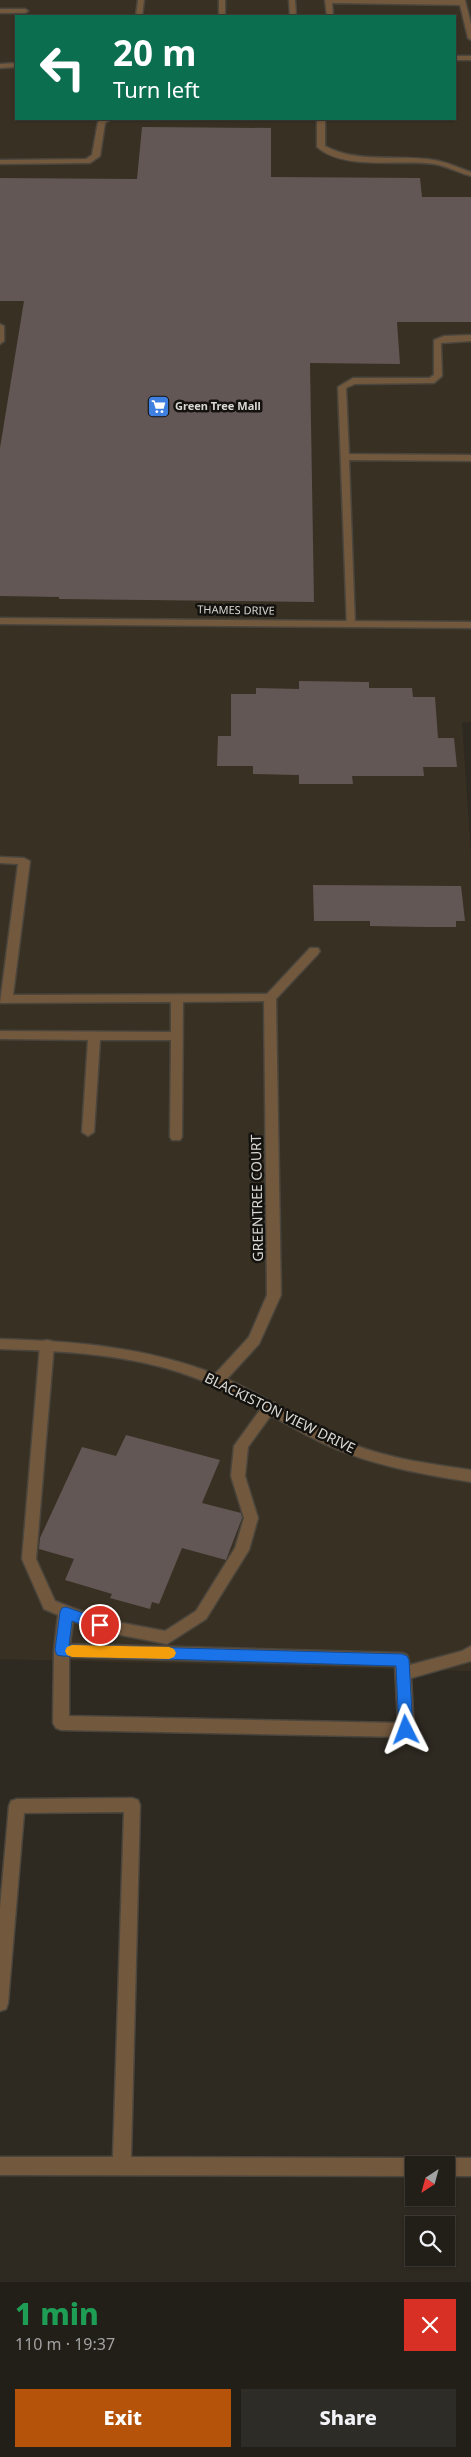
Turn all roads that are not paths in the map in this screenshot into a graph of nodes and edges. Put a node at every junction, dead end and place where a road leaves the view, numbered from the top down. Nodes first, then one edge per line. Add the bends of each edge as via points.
1 (2, 0) edge
2 (142, 0) edge
3 (222, 0) edge
4 (292, 0) edge
5 (462, 2) edge
6 (25, 10) edge
7 (0, 11) edge
8 (139, 15) edge
9 (222, 15) edge
10 (293, 15) edge
11 (330, 15) edge
12 (471, 38) edge
13 (456, 58) edge
14 (471, 58) edge
15 (15, 62) edge
16 (0, 66) edge
17 (105, 120) edge
18 (321, 120) edge
19 (0, 162) edge
20 (471, 174) edge
21 (0, 326) edge
22 (471, 338) edge
23 (0, 341) edge
24 (344, 457) junction
25 (471, 458) edge
26 (0, 621) edge
27 (350, 624) junction
28 (471, 625) edge
29 (0, 860) edge
30 (314, 951) dead end
31 (270, 998) junction
32 (3, 999) edge
33 (177, 999) junction
34 (0, 1035) edge
35 (94, 1035) junction
36 (178, 1036) junction
37 (88, 1132) dead end
38 (176, 1137) dead end
39 (0, 1344) edge
40 (47, 1345) junction
41 (218, 1380) junction
42 (270, 1407) junction
43 (471, 1476) edge
44 (66, 1612) junction
45 (62, 1650) junction
46 (471, 1652) edge
47 (403, 1673) junction
48 (0, 2003) edge
49 (0, 2166) edge
50 (122, 2166) junction
51 (405, 2167) edge
52 (455, 2167) edge
53 (471, 2167) edge

1 - 7 street
2 - 8 street
3 - 9 street
4 - 10 street
5 - 11 street via 423,6 328,1
5 - 12 street
6 - 7 street
13 - 14 street
15 - 16 street
17 - 19 street via 102,122 96,156 87,161
18 - 20 street via 321,147 330,152 376,160 434,162
21 - 23 street
22 - 24 street via 437,342 438,376 431,381 346,384 342,388
24 - 25 street
24 - 27 street
26 - 27 street, THAMES DRIVE
27 - 28 street, THAMES DRIVE
29 - 32 street via 24,861
30 - 31 street
31 - 33 street
31 - 41 street, GREENTREE COURT via 274,1295 254,1340
32 - 33 street
33 - 36 street
34 - 35 street
35 - 36 street
35 - 37 street
36 - 38 street
39 - 40 street, BLACKISTON VIEW DRIVE
40 - 41 street, BLACKISTON VIEW DRIVE via 163,1363
40 - 44 street via 29,1559 49,1605
41 - 42 street, BLACKISTON VIEW DRIVE
42 - 43 street, BLACKISTON VIEW DRIVE via 333,1442 395,1464
42 - 44 street via 241,1446 238,1476 251,1518 242,1550 201,1615 167,1638 100,1625
44 - 45 street
45 - 47 street via 402,1660
45 - 47 street via 61,1722 406,1730
46 - 47 street via 467,1656
48 - 50 street via 17,1806 132,1805
49 - 50 street
50 - 51 street
52 - 53 street

